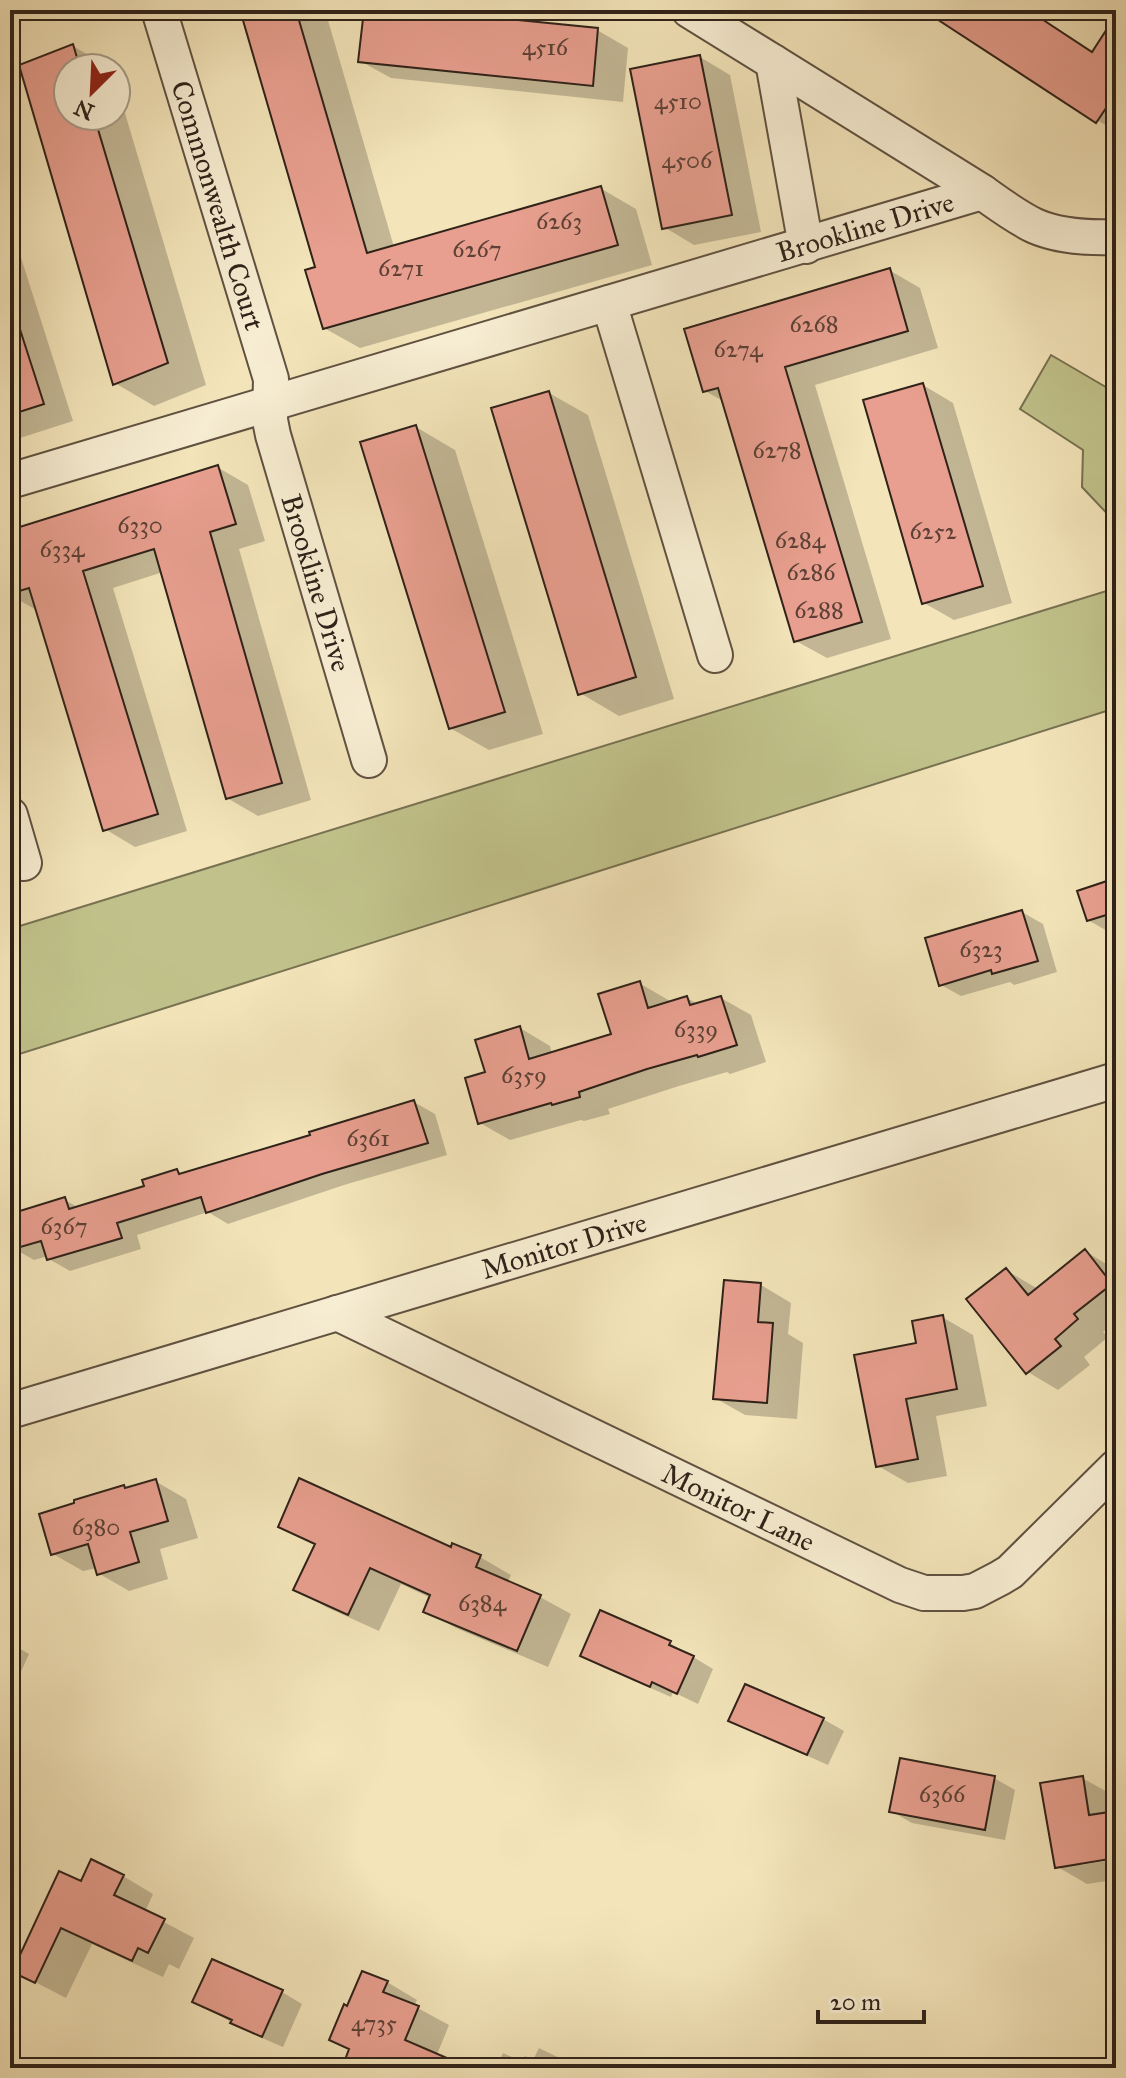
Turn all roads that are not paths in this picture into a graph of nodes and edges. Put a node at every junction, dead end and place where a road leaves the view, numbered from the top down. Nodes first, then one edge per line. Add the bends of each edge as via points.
1 (159, 10) edge
2 (689, 10) edge
3 (773, 62) junction
4 (982, 192) junction
5 (1116, 237) edge
6 (806, 246) junction
7 (609, 303) junction
8 (271, 403) junction
9 (10, 481) edge
10 (715, 655) dead end
11 (369, 760) dead end
12 (10, 815) edge
13 (24, 863) dead end
14 (1116, 1080) edge
15 (337, 1313) junction
16 (10, 1411) edge
17 (1116, 1467) edge

1 - 8 street, Commonwealth Court via 271,379
2 - 3 street
3 - 4 street
3 - 6 street
4 - 5 street, Brookline Drive via 1039,228 1088,238
4 - 6 street, Brookline Drive
6 - 7 street, Brookline Drive
7 - 8 street, Brookline Drive
7 - 10 street
8 - 9 street, Brookline Drive
8 - 11 street, Brookline Drive via 273,435
12 - 13 street
14 - 15 street, Monitor Drive
15 - 16 street, Monitor Drive
15 - 17 street, Monitor Lane via 924,1593 975,1591 1010,1572

